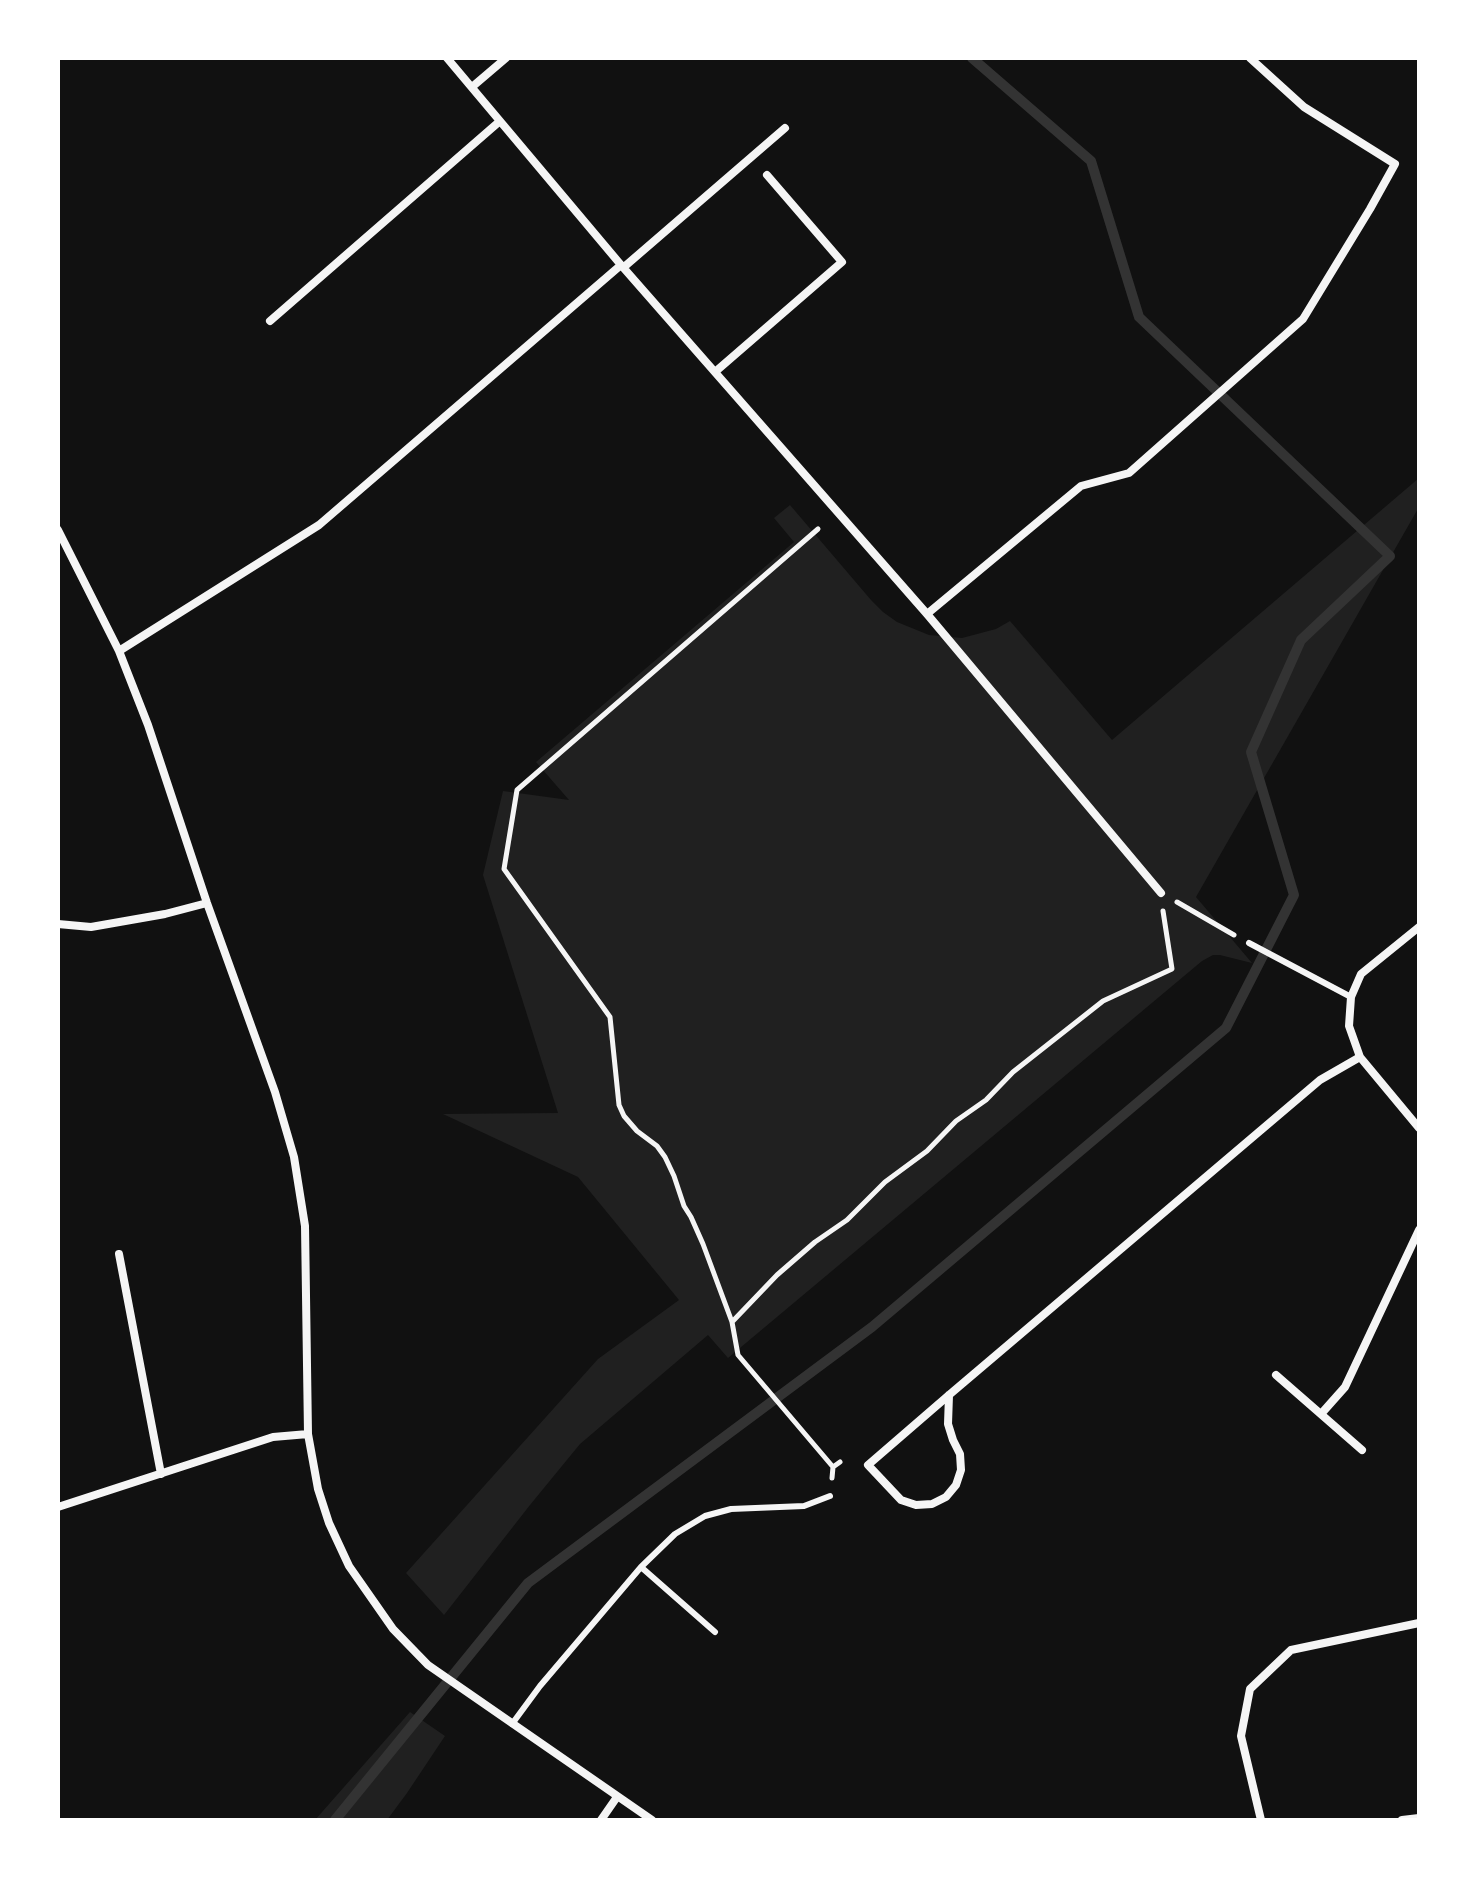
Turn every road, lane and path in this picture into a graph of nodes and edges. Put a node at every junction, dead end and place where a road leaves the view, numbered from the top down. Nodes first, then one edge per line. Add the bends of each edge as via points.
1 (447, 58) edge
2 (506, 58) edge
3 (1250, 58) edge
4 (472, 87) junction
5 (500, 121) junction
6 (785, 128) dead end
7 (767, 175) dead end
8 (622, 266) junction
9 (270, 321) dead end
10 (715, 372) junction
11 (818, 529) dead end
12 (58, 530) edge
13 (927, 614) junction
14 (119, 651) junction
15 (1161, 893) junction
16 (207, 903) junction
17 (58, 924) edge
18 (1419, 927) edge
19 (1249, 943) joint
20 (1351, 997) junction
21 (1360, 1057) junction
22 (1419, 1128) edge
23 (1419, 1230) edge
24 (119, 1254) dead end
25 (732, 1322) junction
26 (1276, 1375) dead end
27 (949, 1395) junction
28 (1321, 1414) junction
29 (308, 1434) junction
30 (1362, 1450) dead end
31 (833, 1467) dead end
32 (161, 1474) junction
33 (830, 1496) dead end
34 (58, 1507) edge
35 (641, 1567) junction
36 (1419, 1623) edge
37 (715, 1632) dead end
38 (512, 1724) junction
39 (617, 1797) junction
40 (1419, 1818) edge
41 (601, 1820) edge
42 (652, 1820) edge
43 (1261, 1820) edge
44 (1402, 1820) edge

1 - 4 street
2 - 4 street
3 - 13 street via 1304,107 1395,164 1370,209 1303,319 1129,473 1081,486
4 - 5 street
5 - 8 street
5 - 9 street
6 - 8 street
7 - 10 street via 842,262
8 - 10 street
8 - 14 street via 319,525
10 - 13 street
11 - 25 path via 517,790 504,869 610,1017 619,1105 670,1166
12 - 14 street
13 - 15 street
14 - 16 street
15 - 19 path
15 - 25 path via 1172,969 1103,1001 1013,1072 777,1275
16 - 17 street via 91,927
16 - 29 street via 294,1157 305,1226
18 - 20 street via 1361,974
19 - 20 lane
20 - 21 street via 1349,1026
21 - 22 street
21 - 27 street via 1320,1080
23 - 28 street via 1345,1387
24 - 32 street
25 - 31 path via 738,1355
26 - 28 street
27 - 27 street via 868,1465 901,1500 932,1504 956,1485 960,1454 948,1424
28 - 30 street
29 - 32 street via 273,1437
29 - 38 street via 329,1523 349,1566 393,1629 428,1665
32 - 34 street
33 - 35 lane via 804,1506 731,1509 705,1516 675,1534
35 - 37 lane
35 - 38 lane
36 - 43 street via 1291,1650 1250,1689 1241,1736
38 - 39 street
39 - 41 street
39 - 42 street
40 - 44 street

